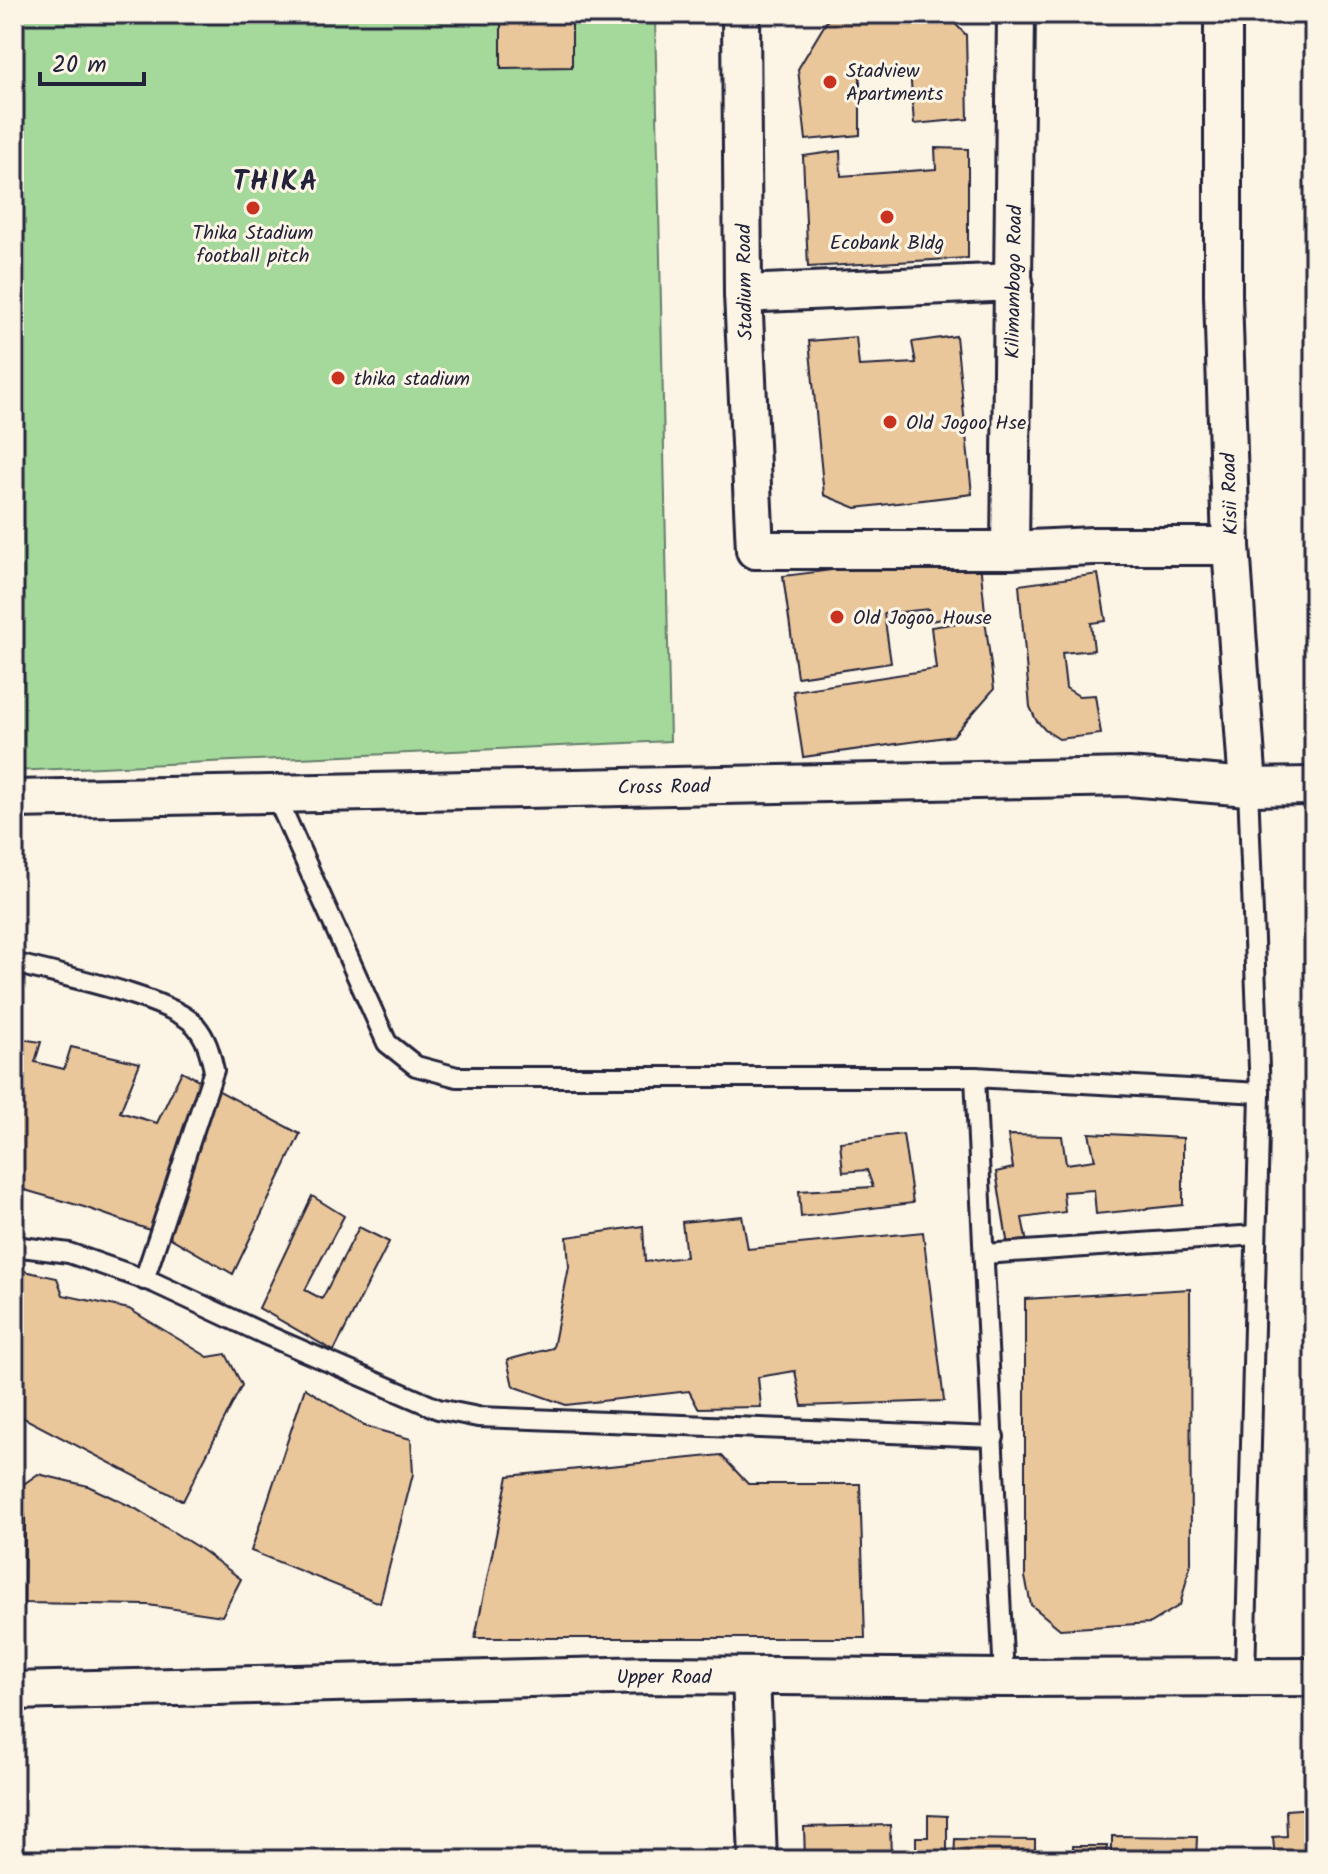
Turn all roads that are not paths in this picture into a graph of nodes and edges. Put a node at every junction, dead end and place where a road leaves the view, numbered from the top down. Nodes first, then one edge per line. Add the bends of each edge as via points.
1 (741, 14) edge
2 (1016, 14) edge
3 (1223, 14) edge
4 (1014, 282) junction
5 (743, 294) junction
6 (1231, 546) junction
7 (755, 550) joint
8 (1010, 550) junction
9 (1314, 786) edge
10 (1248, 787) junction
11 (275, 794) junction
12 (14, 799) edge
13 (14, 963) edge
14 (975, 1077) junction
15 (1260, 1093) junction
16 (1256, 1235) junction
17 (14, 1246) edge
18 (984, 1254) junction
19 (144, 1280) junction
20 (994, 1437) junction
21 (751, 1676) junction
22 (1245, 1677) junction
23 (1314, 1677) edge
24 (1004, 1678) junction
25 (14, 1691) edge
26 (758, 1860) edge

1 - 5 street, Stadium Road
2 - 4 street, Kilimambogo Road
3 - 6 street, Kisii Road via 1223,295
4 - 5 street
4 - 8 street, Kilimambogo Road
5 - 7 street, Stadium Road
6 - 8 street, Kisii Road
6 - 10 street
7 - 8 street, Kisii Road
9 - 10 street, Cross Road
10 - 11 street, Cross Road via 1129,777
10 - 15 lane
11 - 12 street, Cross Road
11 - 14 lane via 387,1043 416,1066 457,1077
13 - 19 lane via 150,1000 193,1023 208,1044 214,1070
14 - 15 lane
14 - 18 lane
15 - 16 lane
16 - 18 lane
16 - 22 lane
17 - 19 lane via 69,1253
18 - 20 lane
19 - 20 lane via 438,1409 478,1417
20 - 24 lane
21 - 24 street, Upper Road
21 - 25 street, Upper Road
21 - 26 street
22 - 23 street, Upper Road
22 - 24 street, Upper Road

